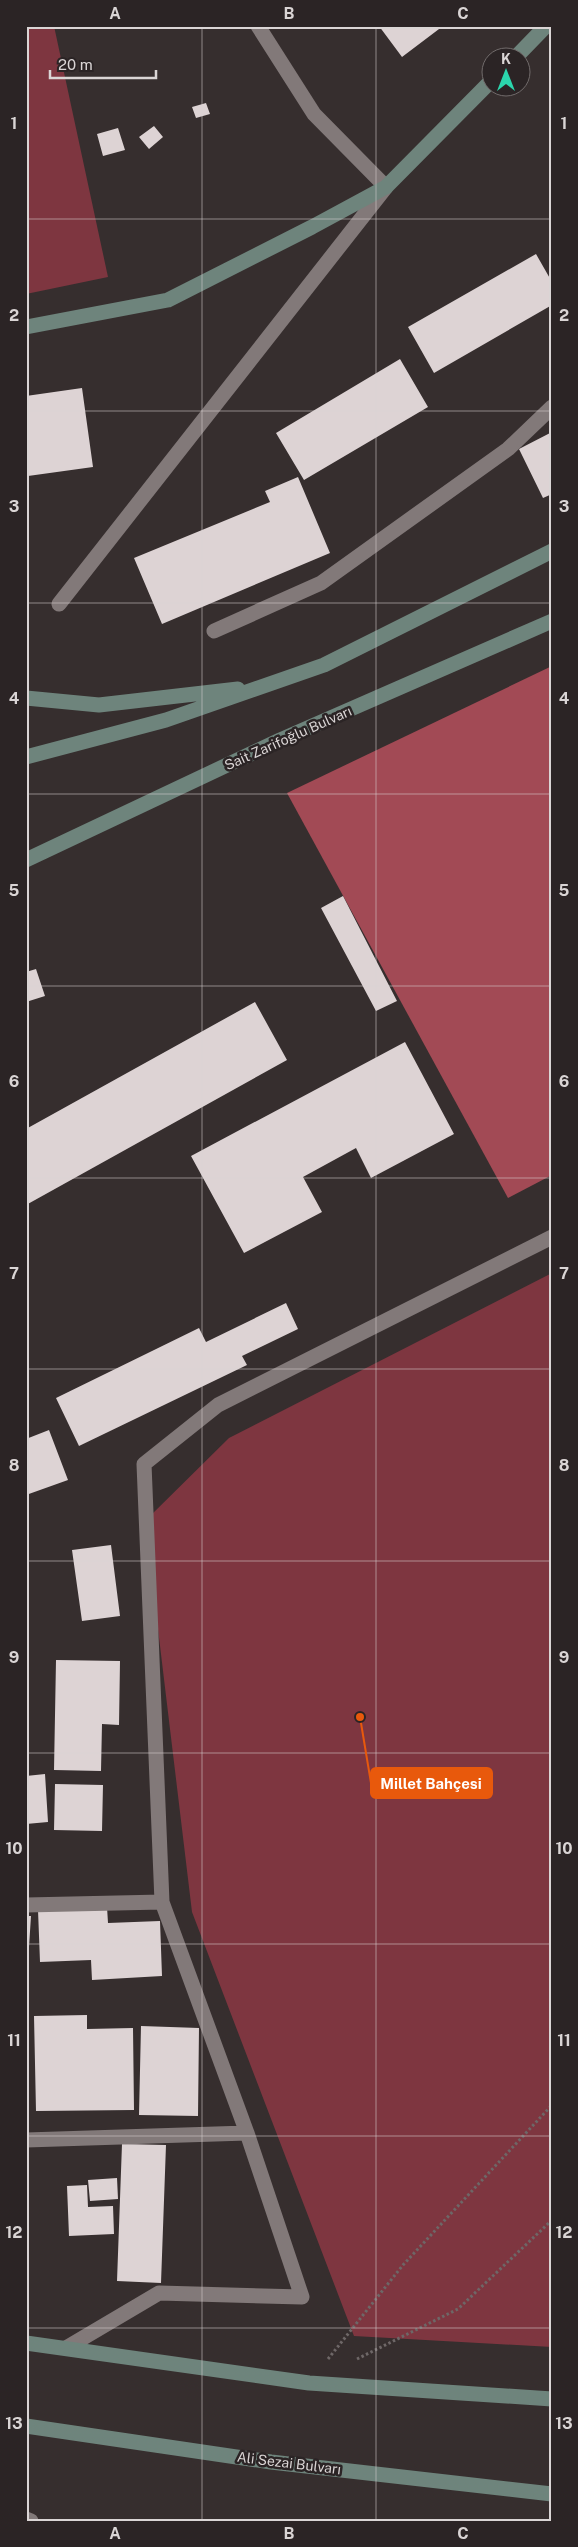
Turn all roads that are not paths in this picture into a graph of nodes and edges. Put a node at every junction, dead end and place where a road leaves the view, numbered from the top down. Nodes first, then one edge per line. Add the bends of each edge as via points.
1 (258, 26) edge
2 (546, 26) edge
3 (525, 48) edge
4 (480, 92) edge
5 (386, 187) junction
6 (26, 328) edge
7 (552, 407) edge
8 (552, 551) edge
9 (59, 604) dead end
10 (552, 621) edge
11 (214, 632) dead end
12 (264, 686) junction
13 (26, 698) edge
14 (26, 756) edge
15 (26, 860) edge
16 (552, 1237) edge
17 (162, 1902) junction
18 (26, 1905) edge
19 (247, 2133) junction
20 (26, 2140) edge
21 (26, 2343) edge
22 (66, 2348) junction
23 (552, 2399) edge
24 (26, 2426) edge
25 (552, 2494) edge
26 (26, 2519) edge
27 (31, 2521) edge

1 - 5 street via 314,114
2 - 3 main road
4 - 5 main road
5 - 6 main road via 168,300
5 - 9 street
7 - 11 street via 508,449 321,583
8 - 12 main road via 324,665
10 - 15 main road, Sait Zarifoğlu Bulvarı via 280,740
12 - 13 main road via 99,705
12 - 14 main road via 166,720
16 - 17 street via 218,1405 144,1464
17 - 18 street
17 - 19 street
19 - 20 street
19 - 22 street via 302,2297 159,2293
21 - 22 main road
22 - 23 main road via 309,2382
24 - 25 main road, Ali Sezai Bulvarı via 271,2462
26 - 27 street

